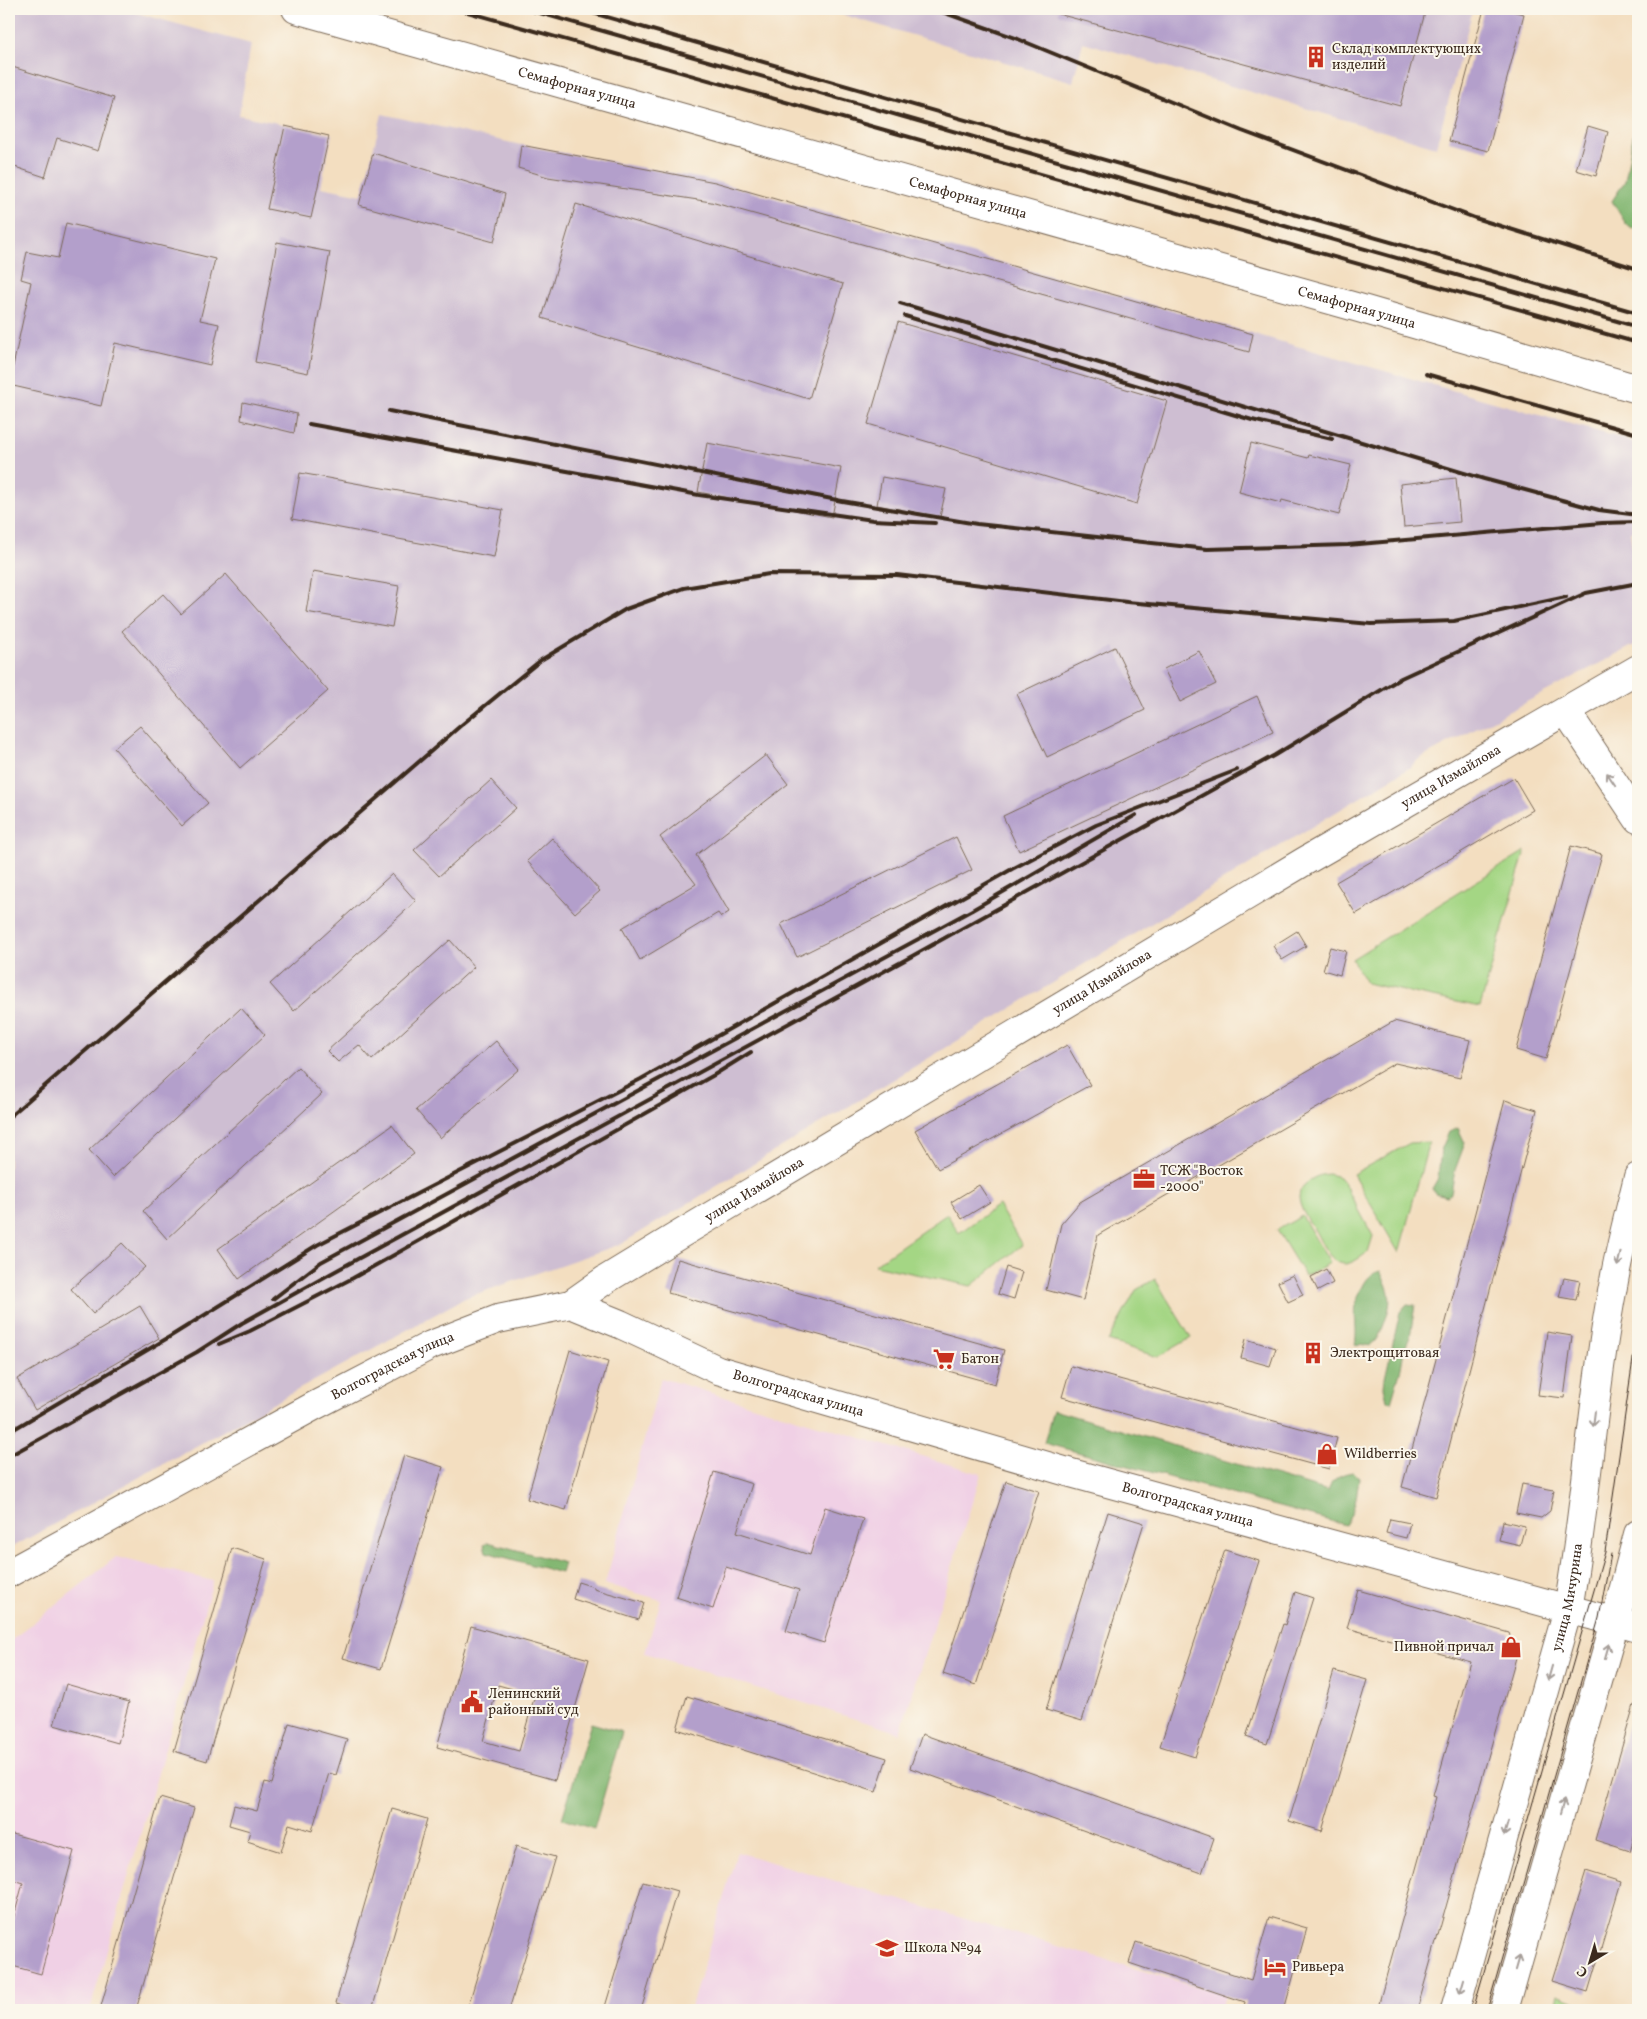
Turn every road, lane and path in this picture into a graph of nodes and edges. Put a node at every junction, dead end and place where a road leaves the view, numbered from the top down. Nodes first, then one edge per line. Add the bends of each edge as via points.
1 (296, 9) edge
2 (1638, 389) edge
3 (1638, 669) edge
4 (1566, 711) junction
5 (1638, 820) edge
6 (1638, 1177) edge
7 (571, 1304) junction
8 (1638, 1534) edge
9 (9, 1573) edge
10 (1568, 1609) junction
11 (1627, 1625) edge
12 (1456, 2010) edge
13 (1504, 2010) edge

1 - 2 main road, Семафорная улица
3 - 4 main road, улица Измайлова
5 -> 4 main road
4 - 7 main road, улица Измайлова via 1296,867 674,1238
6 -> 10 main road, улица Мичурина via 1614,1280
7 - 9 main road, Волгоградская улица via 498,1319 431,1345
7 - 10 main road, Волгоградская улица via 718,1370 924,1431
8 - 11 main road
10 - 11 main road, Волгоградская улица
10 -> 12 main road, улица Мичурина
13 -> 11 main road

